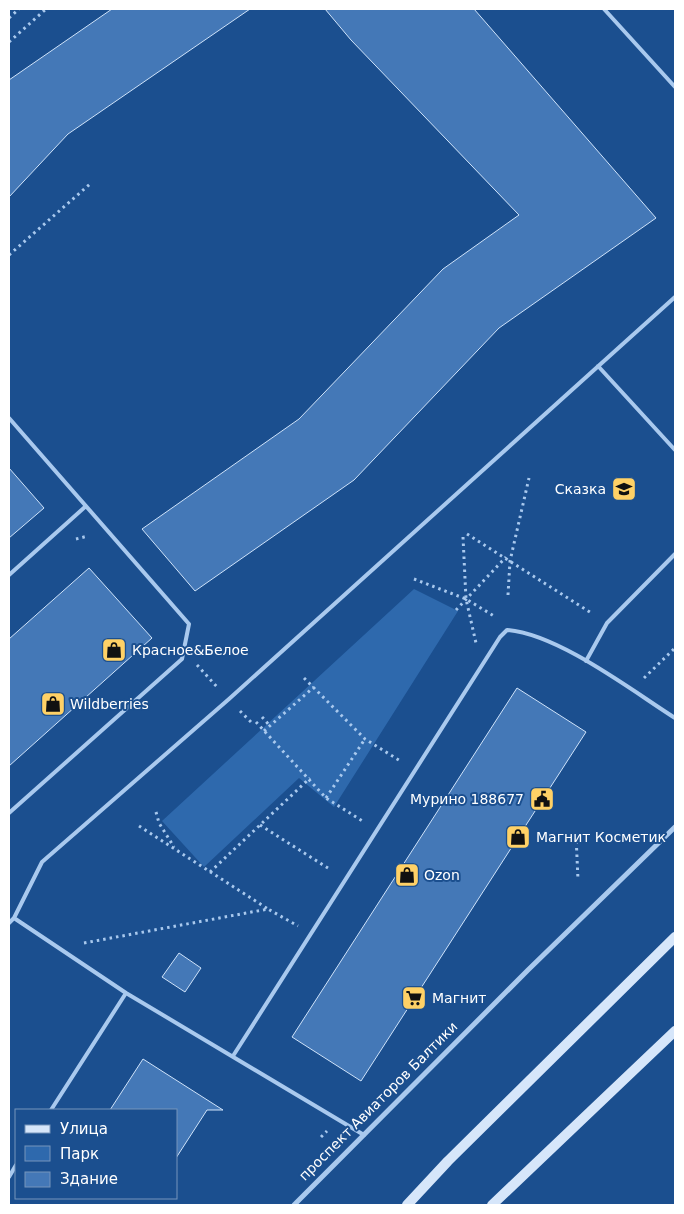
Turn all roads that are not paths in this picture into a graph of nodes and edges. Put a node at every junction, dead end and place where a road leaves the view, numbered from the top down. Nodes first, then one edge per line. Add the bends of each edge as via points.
1 (604, 9) edge
2 (675, 87) edge
3 (675, 298) edge
4 (598, 366) junction
5 (9, 418) edge
6 (675, 450) edge
7 (86, 506) junction
8 (675, 554) edge
9 (9, 575) edge
10 (586, 661) junction
11 (675, 718) edge
12 (9, 813) edge
13 (675, 827) edge
14 (14, 918) junction
15 (9, 923) edge
16 (675, 938) edge
17 (126, 993) junction
18 (675, 1030) edge
19 (233, 1056) junction
20 (52, 1109) edge
21 (364, 1135) junction
22 (294, 1205) edge
23 (407, 1205) edge
24 (492, 1205) edge

1 - 2 lane
3 - 4 lane
4 - 6 lane
4 - 14 lane via 229,699 42,862
5 - 7 lane
7 - 9 lane
7 - 12 lane via 189,624 185,653
8 - 10 lane via 607,623
10 - 11 lane
10 - 19 lane via 543,638 507,630
13 - 21 street, проспект Авиаторов Балтики
14 - 15 lane
14 - 17 lane
16 - 23 street
17 - 19 lane
17 - 20 lane
18 - 24 street
19 - 21 lane
21 - 22 street, проспект Авиаторов Балтики

